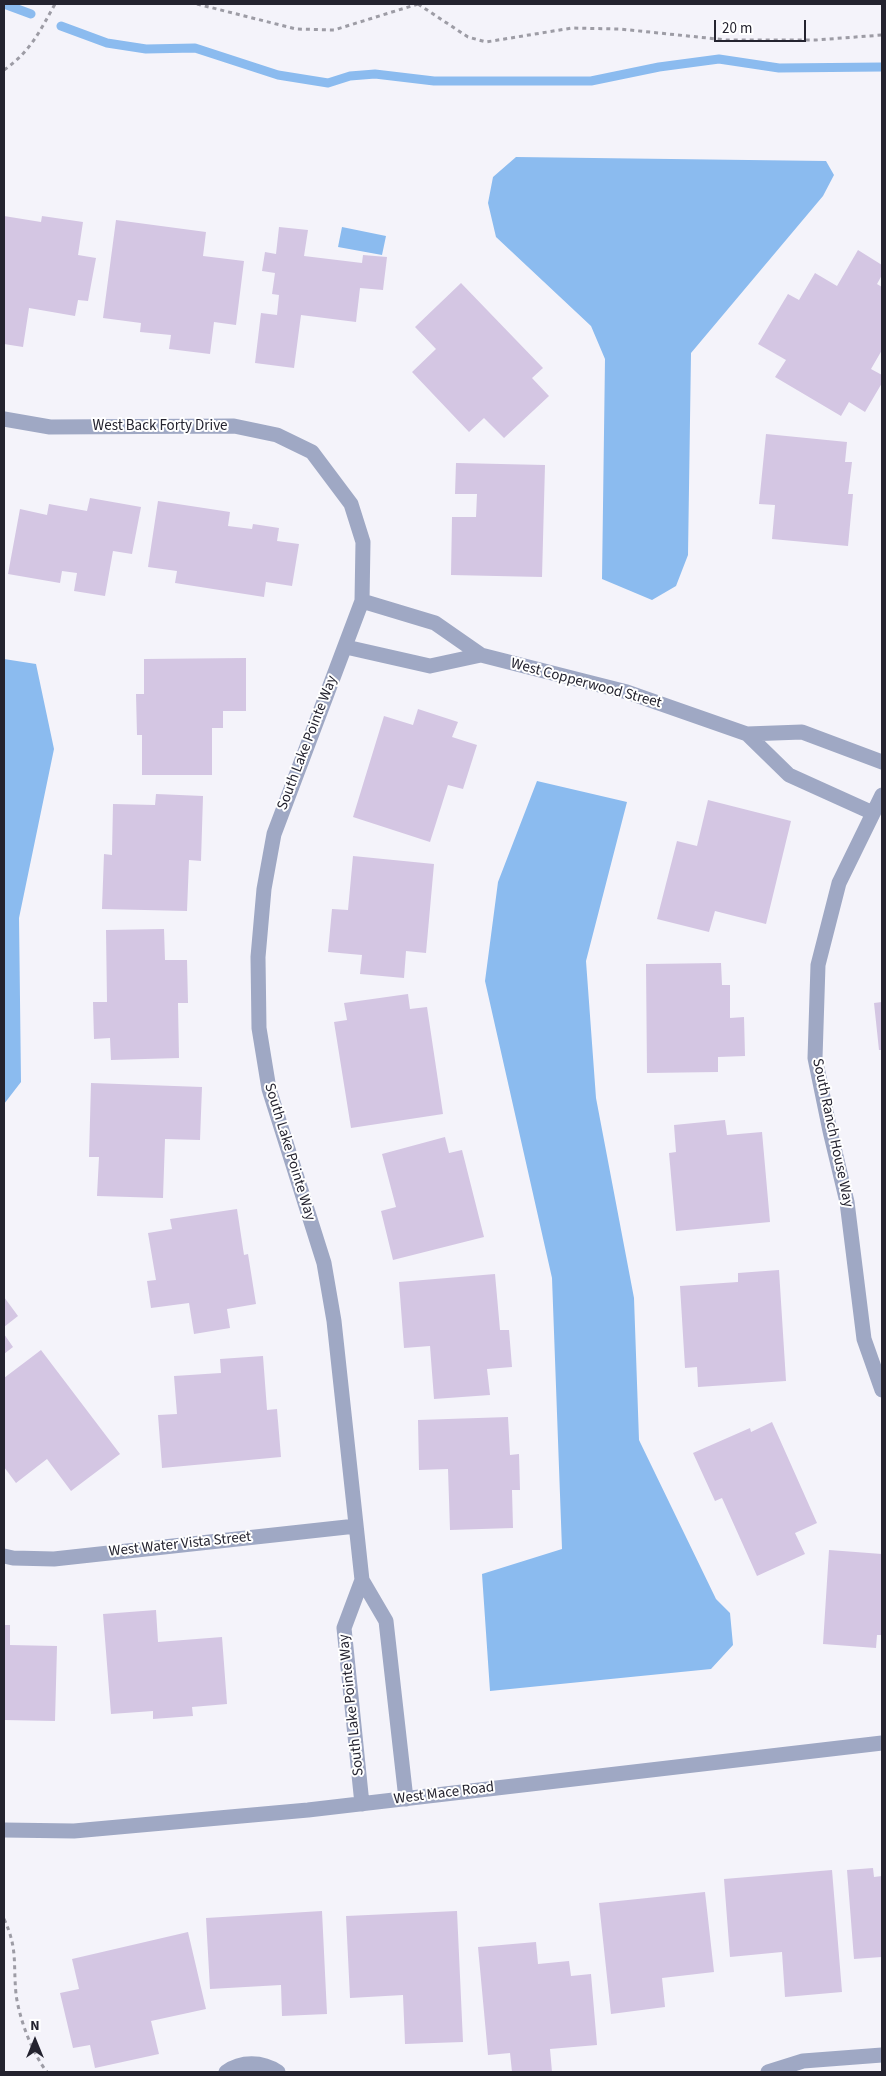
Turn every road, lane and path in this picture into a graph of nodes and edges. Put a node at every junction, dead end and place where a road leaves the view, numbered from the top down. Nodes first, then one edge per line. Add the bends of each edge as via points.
1 (55, 4) edge
2 (197, 4) edge
3 (418, 4) edge
4 (882, 35) edge
5 (4, 70) edge
6 (4, 419) edge
7 (312, 452) joint
8 (362, 601) junction
9 (346, 647) junction
10 (481, 655) junction
11 (747, 734) junction
12 (882, 762) edge
13 (882, 795) edge
14 (872, 813) junction
15 (882, 1390) edge
16 (356, 1526) junction
17 (4, 1556) edge
18 (362, 1580) junction
19 (882, 1743) edge
20 (406, 1799) junction
21 (362, 1804) junction
22 (4, 1830) edge
23 (4, 1919) edge
24 (882, 2054) edge
25 (46, 2072) edge
26 (226, 2072) edge
27 (278, 2072) edge
28 (768, 2072) edge

1 - 5 path via 34,42
2 - 3 path via 296,29 334,30
3 - 4 path via 468,37 486,42 572,28 620,29 727,40 816,40
6 - 7 street, West Back Forty Drive via 50,427 234,426 277,435
7 - 8 street, South Lake Pointe Way via 351,504 363,542
8 - 9 street, South Lake Pointe Way
8 - 10 street, West Copperwood Street via 435,622
9 - 10 street, West Copperwood Street via 430,666
9 - 16 street, South Lake Pointe Way via 274,834 264,889 258,957 258,1019 269,1089 324,1263 334,1321
10 - 11 street, West Copperwood Street via 627,692
11 - 12 street, West Copperwood Street via 802,732
11 - 14 street, West Copperwood Street via 789,775
13 - 14 street, South Ranch House Way
14 - 15 street, South Ranch House Way via 839,883 818,965 815,1058 847,1202 864,1339
16 - 17 street, West Water Vista Street via 54,1559
16 - 18 street, South Lake Pointe Way
18 - 20 street, South Lake Pointe Way via 386,1620
18 - 21 street, South Lake Pointe Way via 344,1628
19 - 20 street, West Mace Road
20 - 21 street, West Mace Road
21 - 22 street, West Mace Road via 74,1831
23 - 25 path via 12,1937 21,2017
24 - 28 street via 804,2061
26 - 27 street via 245,2064 259,2064

